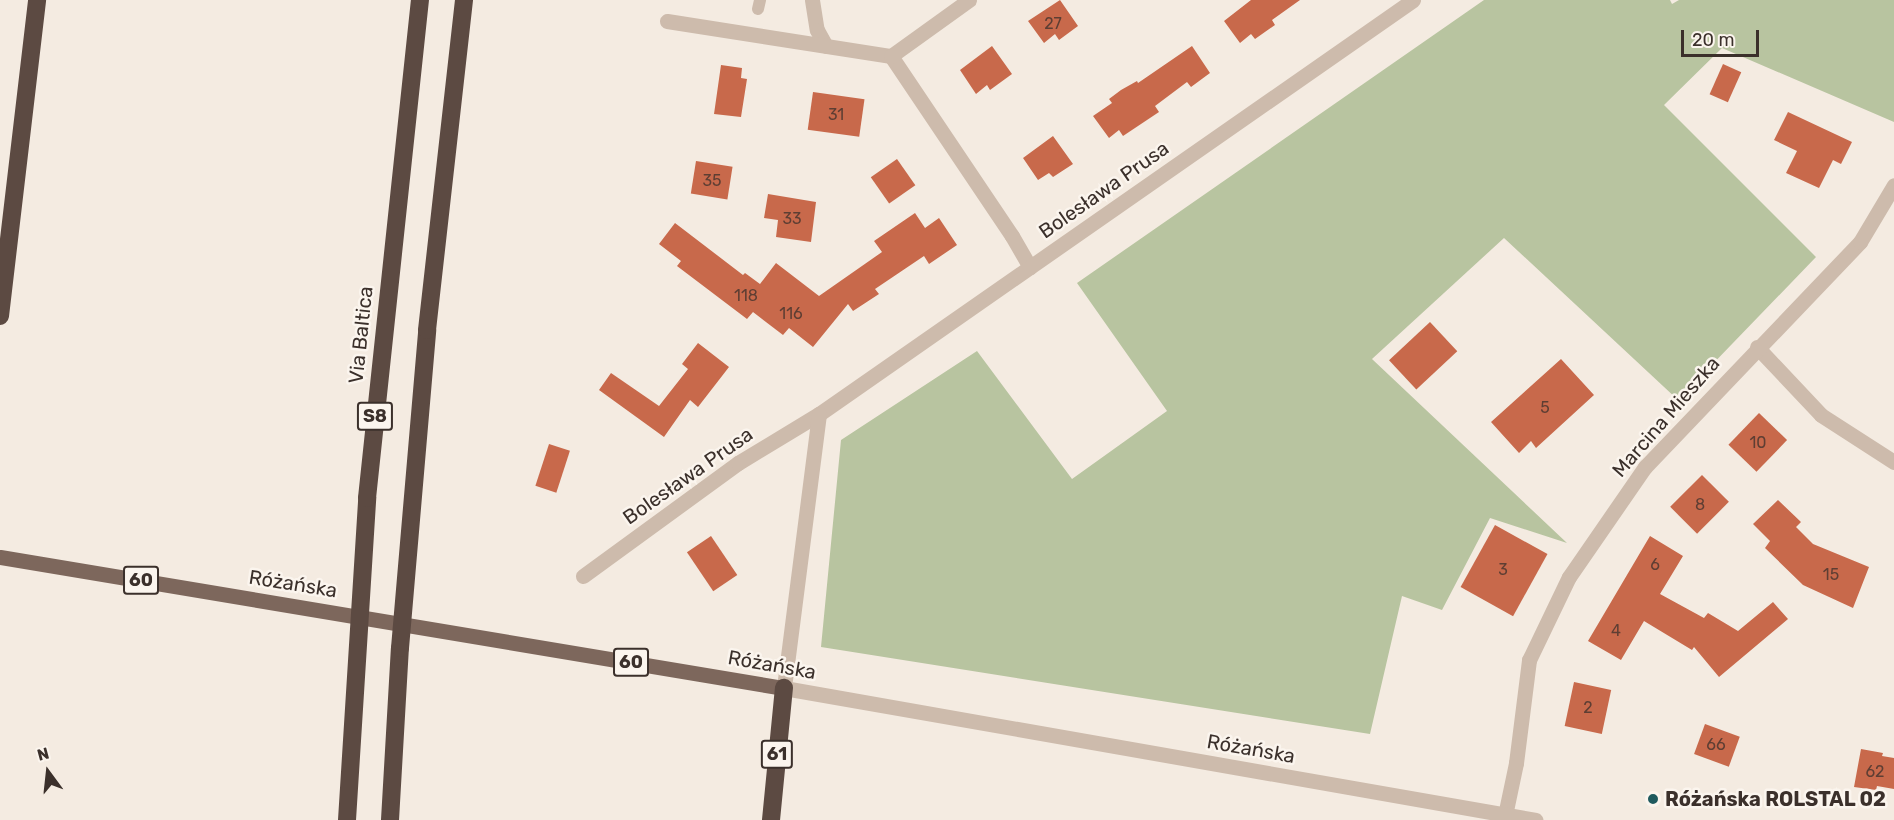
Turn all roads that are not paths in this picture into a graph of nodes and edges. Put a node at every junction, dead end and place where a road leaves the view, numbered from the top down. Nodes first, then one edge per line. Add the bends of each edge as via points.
1 (37, 0) edge
2 (464, 0) edge
3 (812, 0) edge
4 (969, 0) edge
5 (1413, 0) edge
6 (419, 4) edge
7 (667, 21) dead end
8 (826, 46) junction
9 (891, 56) junction
10 (1894, 185) edge
11 (1030, 267) junction
12 (0, 316) edge
13 (1757, 347) junction
14 (819, 414) junction
15 (1894, 462) edge
16 (0, 556) edge
17 (583, 576) dead end
18 (784, 688) junction
19 (1505, 818) edge
20 (347, 820) edge
21 (390, 820) edge
22 (771, 820) edge
23 (1536, 820) edge

1 - 12 highway
2 - 21 highway, S8 via 427,330
3 - 8 street via 817,30
4 - 9 street
5 - 11 street, Bolesława Prusa
6 - 20 highway, Via Baltica / S8 via 367,498
7 - 8 street
8 - 9 street
9 - 11 street
10 - 13 street, Marcina Mieszka via 1860,242
11 - 14 street, Bolesława Prusa
13 - 15 street via 1821,415
13 - 19 street, Marcina Mieszka via 1645,467 1569,577 1529,660
14 - 17 street, Bolesława Prusa via 738,463
14 - 18 street
16 - 18 main road, Różańska / 60
18 - 19 street, Różańska
18 - 22 highway, 61
19 - 23 street, Różańska

